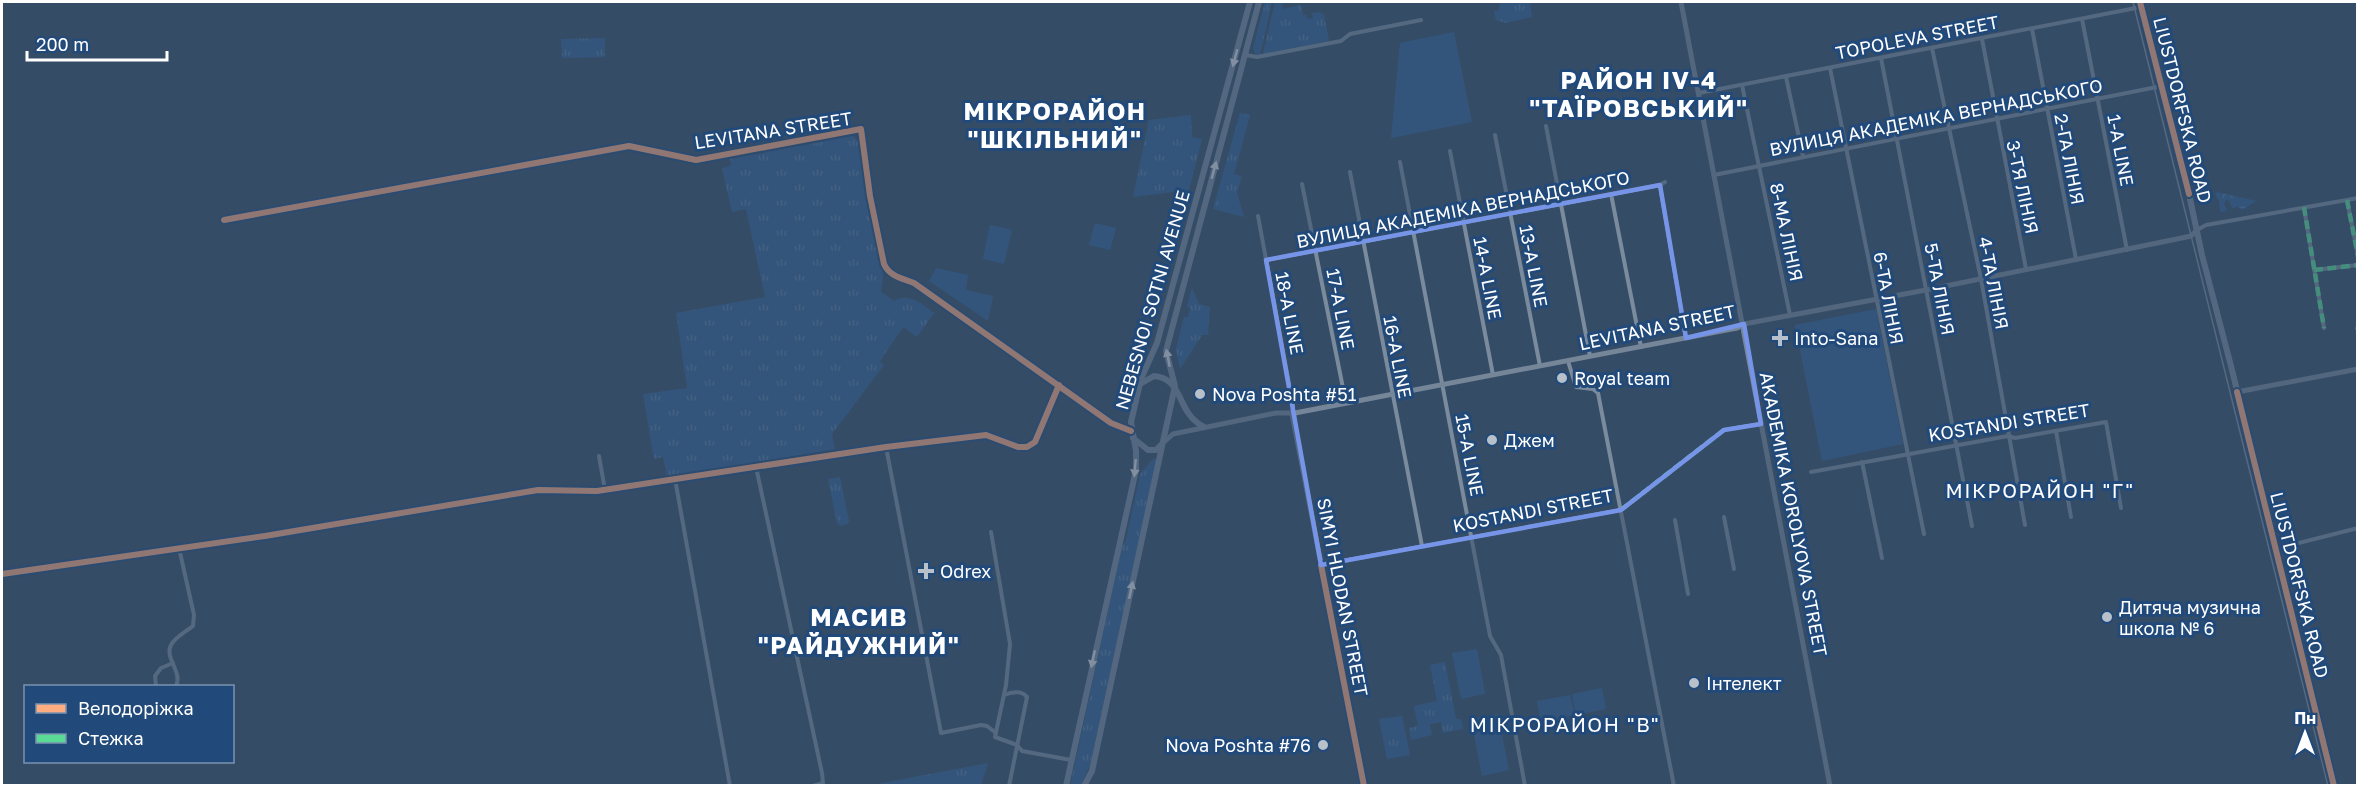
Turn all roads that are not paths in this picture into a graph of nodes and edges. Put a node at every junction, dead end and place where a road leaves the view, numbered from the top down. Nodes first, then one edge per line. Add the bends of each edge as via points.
1 (1250, 2) edge
2 (1259, 2) edge
3 (1681, 2) edge
4 (2140, 4) edge
5 (2082, 19) junction
6 (1421, 20) dead end
7 (2032, 29) junction
8 (1982, 39) junction
9 (1932, 48) junction
10 (1246, 55) junction
11 (1881, 58) junction
12 (1830, 68) junction
13 (1786, 76) junction
14 (1742, 85) junction
15 (2162, 86) junction
16 (1699, 93) junction
17 (2097, 99) junction
18 (2047, 108) junction
19 (1995, 118) junction
20 (1546, 126) dead end
21 (1948, 128) junction
22 (1216, 130) junction
23 (1224, 132) junction
24 (1495, 135) dead end
25 (1897, 138) junction
26 (1848, 147) junction
27 (1450, 151) dead end
28 (1803, 156) junction
29 (1400, 162) dead end
30 (1759, 165) junction
31 (1350, 172) dead end
32 (1714, 175) junction
33 (1302, 184) dead end
34 (1611, 194) junction
35 (2358, 198) edge
36 (2347, 200) junction
37 (1561, 204) junction
38 (2304, 207) junction
39 (1510, 213) junction
40 (1258, 216) dead end
41 (225, 220) dead end
42 (1464, 222) junction
43 (2196, 231) junction
44 (1413, 232) junction
45 (1363, 242) junction
46 (1316, 250) junction
47 (2127, 250) junction
48 (2358, 256) edge
49 (2076, 259) junction
50 (1266, 260) junction
51 (2358, 265) edge
52 (2026, 269) junction
53 (2314, 270) junction
54 (1981, 279) junction
55 (1926, 290) junction
56 (1875, 300) junction
57 (1790, 315) junction
58 (1744, 324) junction
59 (2324, 328) dead end
60 (1686, 338) junction
61 (1641, 347) junction
62 (1590, 356) junction
63 (1568, 361) junction
64 (1540, 366) junction
65 (2358, 369) edge
66 (1493, 375) junction
67 (1140, 384) junction
68 (1059, 385) junction
69 (1443, 385) junction
70 (1175, 386) junction
71 (2237, 392) junction
72 (1392, 395) junction
73 (1346, 404) junction
74 (1292, 414) junction
75 (1761, 424) junction
76 (1204, 427) junction
77 (2056, 431) junction
78 (1132, 435) junction
79 (2008, 435) junction
80 (1162, 444) junction
81 (1957, 445) junction
82 (886, 447) junction
83 (1907, 454) junction
84 (599, 456) dead end
85 (1862, 462) junction
86 (756, 467) junction
87 (1811, 472) dead end
88 (675, 479) junction
89 (605, 490) junction
90 (2121, 508) dead end
91 (1621, 510) junction
92 (2071, 516) dead end
93 (1724, 518) dead end
94 (1675, 520) dead end
95 (2025, 525) dead end
96 (1972, 526) dead end
97 (2358, 528) edge
98 (991, 532) dead end
99 (1924, 534) dead end
100 (1472, 537) junction
101 (1422, 546) junction
102 (179, 548) junction
103 (2275, 549) junction
104 (1882, 558) dead end
105 (1322, 565) junction
106 (1734, 569) dead end
107 (2, 574) edge
108 (1688, 594) dead end
109 (173, 663) junction
110 (156, 685) edge
111 (176, 685) edge
112 (1004, 695) junction
113 (996, 732) junction
114 (1017, 745) junction
115 (1071, 760) junction
116 (1092, 771) junction
117 (730, 786) edge
118 (813, 786) edge
119 (1009, 786) edge
120 (1066, 786) edge
121 (1084, 786) edge
122 (1089, 786) edge
123 (1364, 786) edge
124 (1525, 786) edge
125 (1674, 786) edge
126 (1830, 786) edge
127 (2334, 786) edge

1 -> 22 main road, NEBESNOI SOTNI AVENUE
2 - 10 main road, NEBESNOI SOTNI AVENUE
3 - 16 main road, AKADEMIKA KOROLYOVA STREET
4 - 5 street, TOPOLEVA STREET
4 - 15 main road, LIUSTDORFSKA ROAD
5 - 7 street, TOPOLEVA STREET
5 - 17 street, 1-A LINE
6 - 10 street via 1350,34 1341,41 1257,57
7 - 8 street, TOPOLEVA STREET
7 - 18 street, 2-ГА ЛІНІЯ
8 - 9 street, TOPOLEVA STREET
8 - 19 street, 3-ТЯ ЛІНІЯ
9 - 11 street, TOPOLEVA STREET
9 - 21 street, 4-ТА ЛІНІЯ
10 - 23 main road, NEBESNOI SOTNI AVENUE
11 - 12 street, TOPOLEVA STREET
11 - 25 street, 5-ТА ЛІНІЯ
12 - 13 street, TOPOLEVA STREET
12 - 26 street, 6-ТА ЛІНІЯ
13 - 14 street, TOPOLEVA STREET
13 - 28 street
14 - 16 street, TOPOLEVA STREET
14 - 30 street, 8-МА ЛІНІЯ
15 - 17 street, ВУЛИЦЯ АКАДЕМІКА ВЕРНАДСЬКОГО
15 - 43 main road, LIUSTDORFSKA ROAD
16 - 32 main road, AKADEMIKA KOROLYOVA STREET
17 - 18 street, ВУЛИЦЯ АКАДЕМІКА ВЕРНАДСЬКОГО
17 - 47 street, 1-A LINE
18 - 19 street, ВУЛИЦЯ АКАДЕМІКА ВЕРНАДСЬКОГО
18 - 49 street, 2-ГА ЛІНІЯ
19 - 21 street, ВУЛИЦЯ АКАДЕМІКА ВЕРНАДСЬКОГО
19 - 52 street, 3-ТЯ ЛІНІЯ
20 - 37 street
21 - 25 street, ВУЛИЦЯ АКАДЕМІКА ВЕРНАДСЬКОГО
21 - 54 street, 4-ТА ЛІНІЯ
22 - 23 main road
22 - 67 main road, NEBESNOI SOTNI AVENUE via 1157,343
70 -> 23 main road, NEBESNOI SOTNI AVENUE via 1166,351
24 - 39 street, 13-A LINE
25 - 26 street, ВУЛИЦЯ АКАДЕМІКА ВЕРНАДСЬКОГО
25 - 55 street, 5-ТА ЛІНІЯ
26 - 28 street, ВУЛИЦЯ АКАДЕМІКА ВЕРНАДСЬКОГО
26 - 56 street, 6-ТА ЛІНІЯ
27 - 42 street, 14-A LINE
28 - 30 street, ВУЛИЦЯ АКАДЕМІКА ВЕРНАДСЬКОГО
29 - 44 street, 15-A LINE
30 - 32 street, ВУЛИЦЯ АКАДЕМІКА ВЕРНАДСЬКОГО
30 - 57 street, 8-МА ЛІНІЯ
31 - 45 street, 16-A LINE
32 - 58 main road, AKADEMIKA KOROLYOVA STREET
33 - 46 street, 17-A LINE
34 - 37 street, ВУЛИЦЯ АКАДЕМІКА ВЕРНАДСЬКОГО
34 - 60 street, ВУЛИЦЯ АКАДЕМІКА ВЕРНАДСЬКОГО via 1662,184
34 - 61 street
35 - 36 street
36 - 38 street
36 - 48 street
37 - 39 street, ВУЛИЦЯ АКАДЕМІКА ВЕРНАДСЬКОГО
37 - 62 street
38 - 43 street via 2206,225
38 - 53 street
39 - 42 street, ВУЛИЦЯ АКАДЕМІКА ВЕРНАДСЬКОГО
39 - 64 street, 13-A LINE
40 - 50 street, 18-A LINE
41 - 68 street, LEVITANA STREET via 629,146 696,160 861,129 870,196 887,271 914,283
42 - 44 street, ВУЛИЦЯ АКАДЕМІКА ВЕРНАДСЬКОГО
42 - 66 street, 14-A LINE
43 - 47 main road, LEVITANA STREET via 2191,236
43 - 71 main road, LIUSTDORFSKA ROAD
44 - 45 street, ВУЛИЦЯ АКАДЕМІКА ВЕРНАДСЬКОГО
44 - 69 street, 15-A LINE
45 - 46 street, ВУЛИЦЯ АКАДЕМІКА ВЕРНАДСЬКОГО
45 - 72 street, 16-A LINE
46 - 50 street, ВУЛИЦЯ АКАДЕМІКА ВЕРНАДСЬКОГО
46 - 73 street, 17-A LINE
47 - 49 main road, LEVITANA STREET
49 - 52 main road, LEVITANA STREET
50 - 74 street, 18-A LINE
51 - 53 street
52 - 54 main road, LEVITANA STREET
53 - 59 street
54 - 55 main road, LEVITANA STREET
54 - 79 street, 4-ТА ЛІНІЯ
55 - 56 main road, LEVITANA STREET
55 - 81 street, 5-ТА ЛІНІЯ
56 - 57 main road, LEVITANA STREET
56 - 83 street, 6-ТА ЛІНІЯ
57 - 58 main road, LEVITANA STREET
58 - 60 main road, LEVITANA STREET
58 - 75 main road, AKADEMIKA KOROLYOVA STREET
60 - 61 main road, LEVITANA STREET
61 - 62 main road, LEVITANA STREET
62 - 63 main road, LEVITANA STREET
63 - 64 main road, LEVITANA STREET
63 - 91 street via 1576,387 1598,393
64 - 66 main road, LEVITANA STREET
65 - 71 main road
66 - 69 main road, LEVITANA STREET
67 - 70 main road via 1162,377
67 - 78 main road, NEBESNOI SOTNI AVENUE via 1131,422
68 - 78 street, LEVITANA STREET
68 - 82 street via 1035,442 1027,447 986,435
69 - 72 main road, LEVITANA STREET
69 - 100 street, 15-A LINE
70 - 76 main road via 1186,412
70 - 80 main road, NEBESNOI SOTNI AVENUE
71 - 103 main road, LIUSTDORFSKA ROAD
72 - 73 main road, LEVITANA STREET
72 - 101 street, 16-A LINE
73 - 74 main road, LEVITANA STREET
74 - 76 main road, LEVITANA STREET via 1276,413
74 - 105 main road, SIMYI HLODAN STREET
75 - 91 street, KOSTANDI STREET via 1724,430
75 - 126 main road, AKADEMIKA KOROLYOVA STREET
76 - 80 main road, LEVITANA STREET via 1173,434
77 - 79 street, KOSTANDI STREET via 2015,438
77 - 90 street, KOSTANDI STREET via 2106,422
77 - 92 street
78 - 80 main road, LEVITANA STREET via 1148,450 1156,450
78 -> 115 main road, NEBESNOI SOTNI AVENUE via 1135,473
79 - 81 street, KOSTANDI STREET
79 - 95 street, 4-ТА ЛІНІЯ
116 -> 80 main road, NEBESNOI SOTNI AVENUE
81 - 83 street, KOSTANDI STREET
81 - 96 street, 5-ТА ЛІНІЯ
82 - 86 street
82 - 113 street via 941,733 984,725
83 - 85 street, KOSTANDI STREET
83 - 99 street, 6-ТА ЛІНІЯ
84 - 89 street
85 - 87 street, KOSTANDI STREET
85 - 104 street
86 - 88 street
86 - 118 street via 823,783
88 - 89 street
88 - 117 street
89 - 102 street via 524,491
91 - 100 street, KOSTANDI STREET
91 - 125 street
93 - 106 street
94 - 108 street
97 - 103 street
98 - 112 street via 1010,641
100 - 101 street, KOSTANDI STREET
100 - 124 street, 15-A LINE via 1491,640 1502,656
101 - 105 street, KOSTANDI STREET
102 - 107 street
102 - 109 street via 194,615 193,626 172,643
103 - 127 main road, LIUSTDORFSKA ROAD
105 - 123 main road, SIMYI HLODAN STREET
109 - 110 street via 155,676
109 - 111 street
112 - 113 street
112 - 114 street via 1011,692 1026,697
113 - 114 street via 995,737
114 - 115 street via 1022,751
114 - 119 street
115 - 120 main road, NEBESNOI SOTNI AVENUE
116 - 121 main road, NEBESNOI SOTNI AVENUE
116 - 122 street

